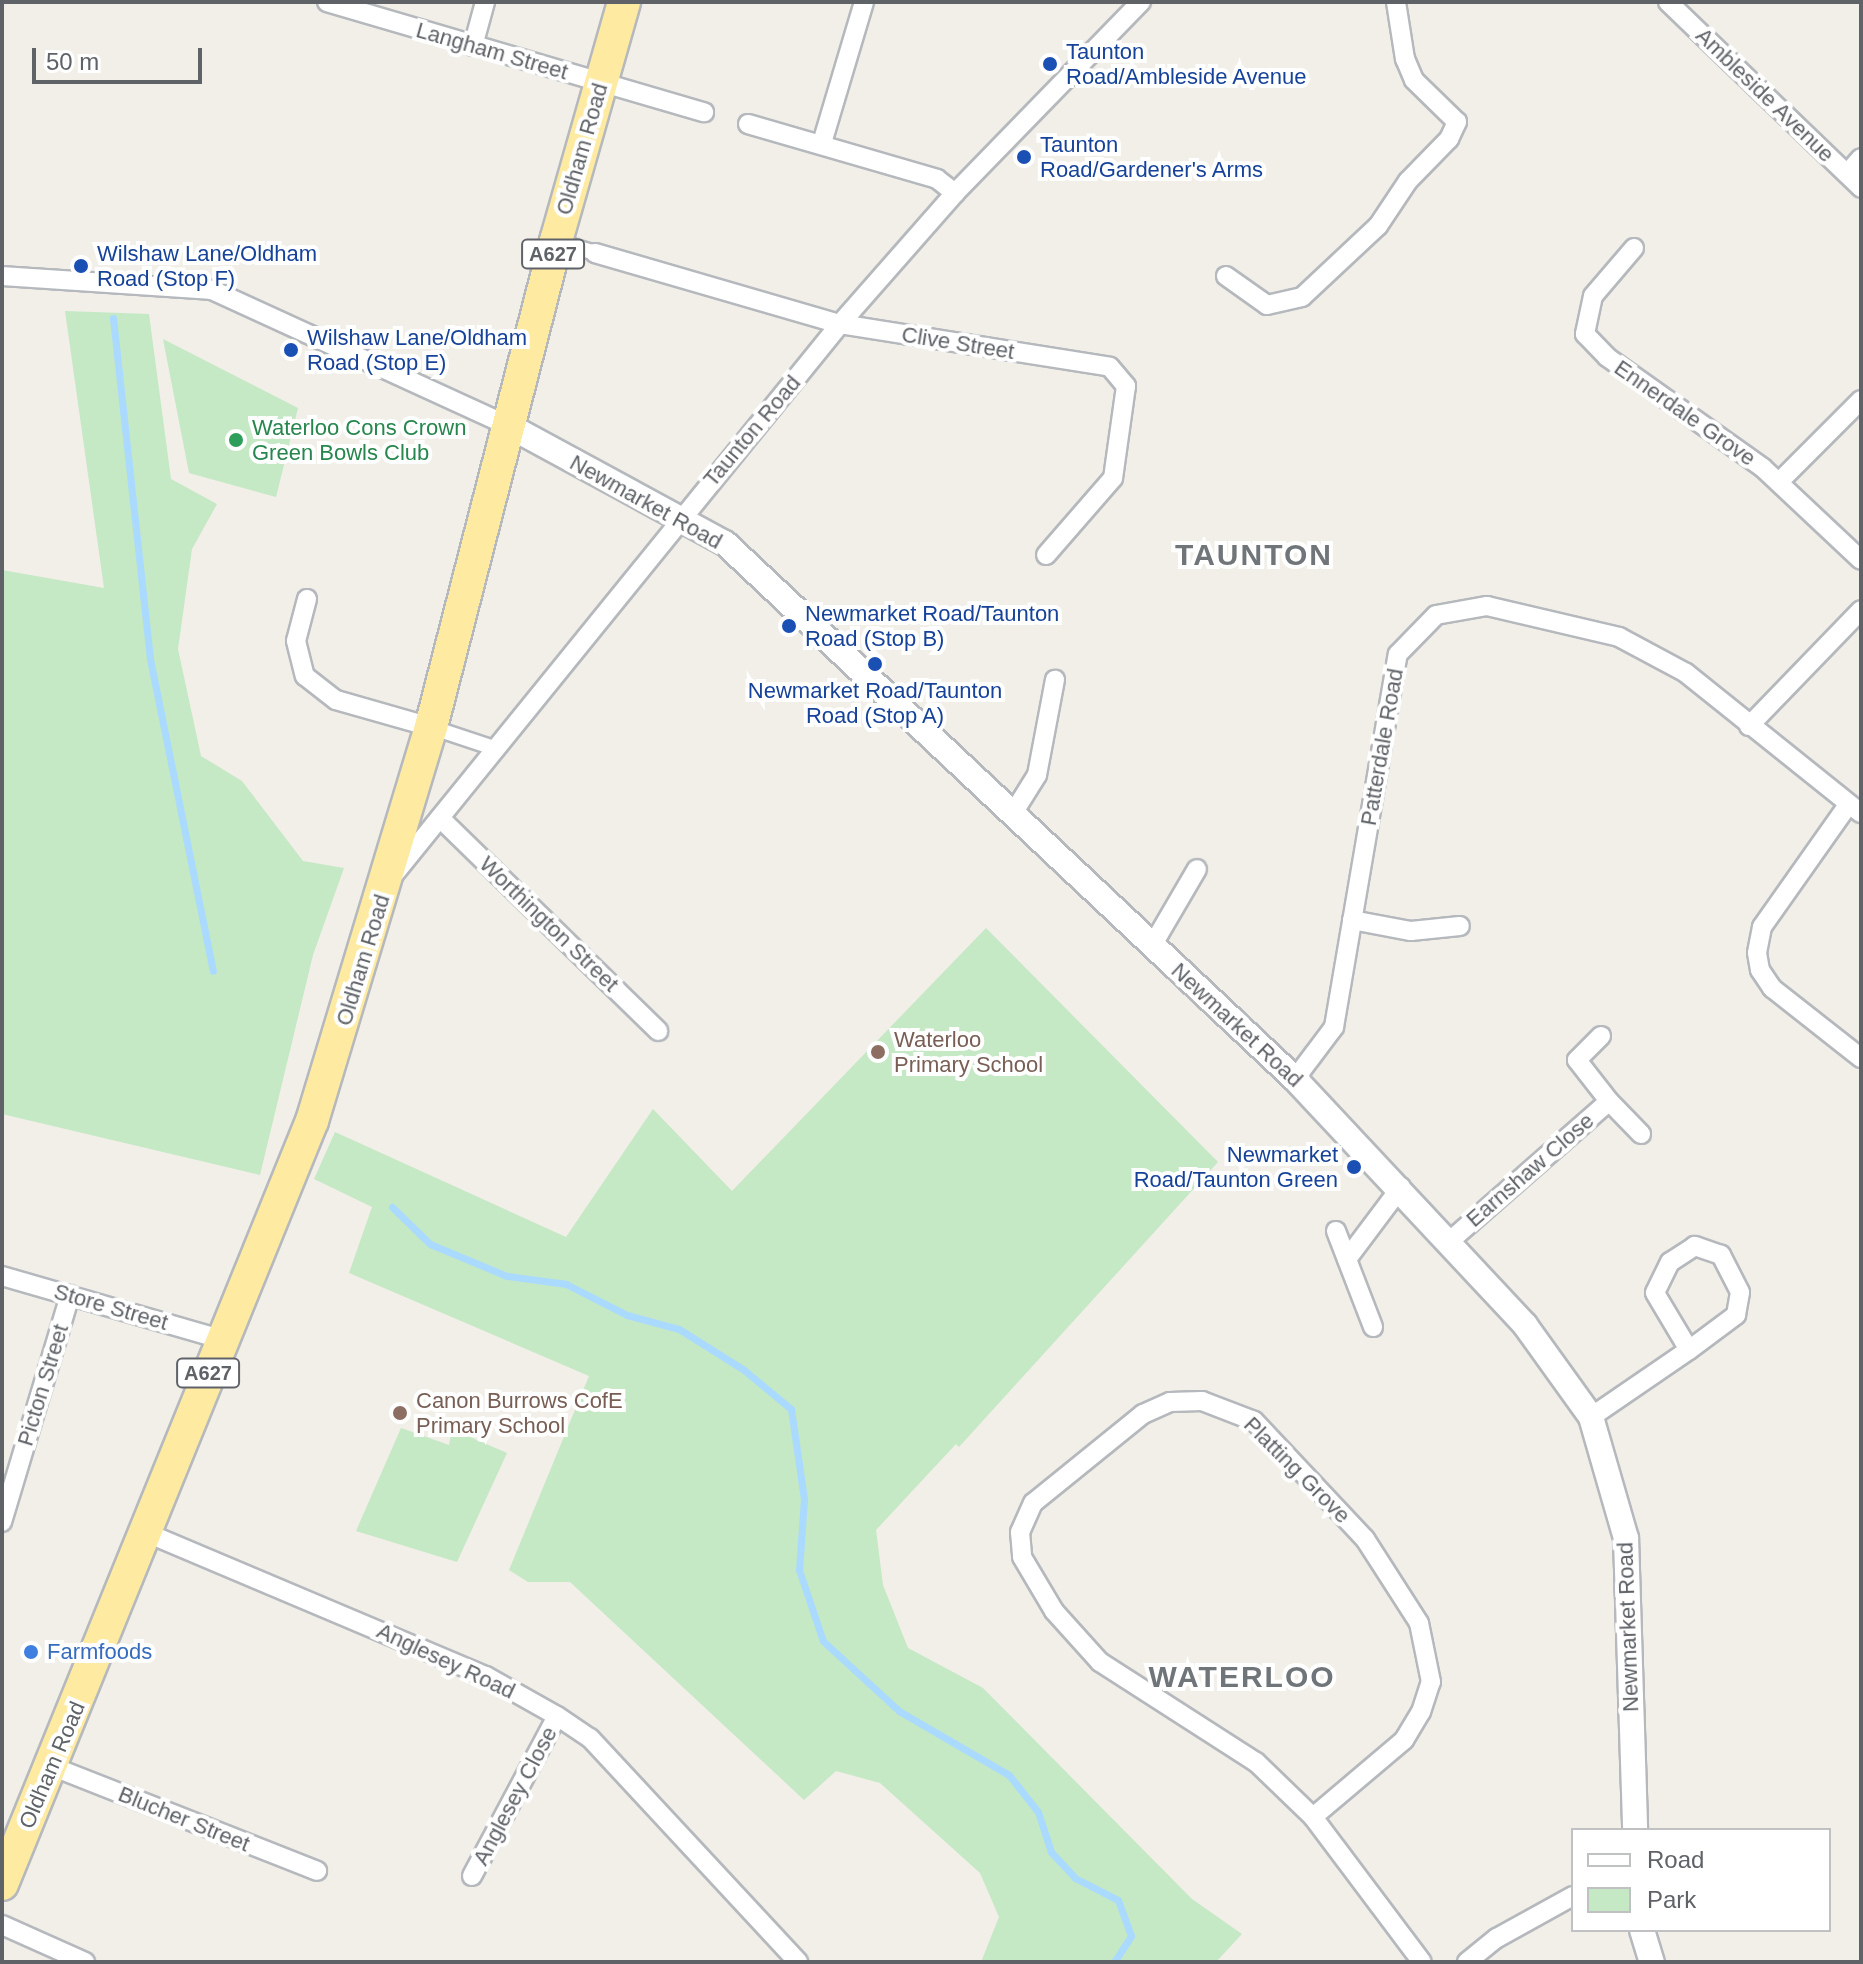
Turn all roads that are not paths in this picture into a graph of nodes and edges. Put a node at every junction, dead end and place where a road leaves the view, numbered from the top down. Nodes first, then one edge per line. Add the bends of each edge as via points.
1 (327, 2) edge
2 (485, 2) edge
3 (624, 2) edge
4 (864, 2) edge
5 (1141, 2) edge
6 (1396, 2) edge
7 (1668, 2) edge
8 (473, 46) junction
9 (601, 83) junction
10 (704, 112) dead end
11 (748, 124) dead end
12 (822, 143) junction
13 (1861, 158) edge
14 (1847, 174) junction
15 (1861, 188) edge
16 (955, 193) junction
17 (556, 241) junction
18 (1634, 248) dead end
19 (595, 253) joint
20 (2, 276) edge
21 (1226, 276) dead end
22 (840, 324) junction
23 (1861, 400) edge
24 (511, 427) junction
25 (1779, 482) junction
26 (679, 519) junction
27 (1046, 555) dead end
28 (1861, 560) edge
29 (307, 599) dead end
30 (1861, 610) edge
31 (1055, 680) dead end
32 (1749, 726) junction
33 (431, 727) junction
34 (494, 748) junction
35 (1855, 809) edge
36 (1012, 815) junction
37 (440, 818) junction
38 (1197, 869) dead end
39 (388, 881) junction
40 (1352, 920) junction
41 (1460, 926) dead end
42 (1152, 946) junction
43 (658, 1031) dead end
44 (1601, 1036) dead end
45 (1861, 1058) edge
46 (1295, 1079) junction
47 (1609, 1101) junction
48 (1641, 1134) dead end
49 (1401, 1187) junction
50 (1336, 1231) dead end
51 (1451, 1240) junction
52 (1347, 1259) junction
53 (2, 1276) edge
54 (70, 1295) junction
55 (1373, 1327) dead end
56 (220, 1339) junction
57 (1689, 1350) junction
58 (1591, 1417) junction
59 (2, 1522) edge
60 (147, 1533) junction
61 (557, 1716) junction
62 (51, 1766) junction
63 (1313, 1817) junction
64 (1635, 1828) edge
65 (317, 1871) dead end
66 (472, 1876) dead end
67 (2, 1884) edge
68 (1571, 1897) edge
69 (2, 1925) edge
70 (1643, 1932) edge
71 (85, 1962) edge
72 (798, 1962) edge
73 (1422, 1962) edge
74 (1467, 1962) edge
75 (1652, 1962) edge

1 - 8 street, Langham Street
2 - 8 street
3 - 9 highway, Oldham Road / A627
4 - 12 street
5 - 16 street, Taunton Road
6 - 21 street via 1405,59 1414,80 1457,122 1449,139 1408,181 1378,226 1302,297 1267,305
7 - 14 street, Ambleside Avenue
8 - 9 street, Langham Street
9 - 10 street, Langham Street
9 - 17 highway, Oldham Road / A627
11 - 12 street
12 - 16 street via 937,179
13 - 14 street
14 - 15 street, Ambleside Avenue
16 - 22 street, Taunton Road
17 - 19 street
17 - 24 highway, Oldham Road / A627
18 - 25 street, Ennerdale Grove via 1593,296 1585,334 1607,357
19 - 22 street, Clive Street
20 - 24 street via 212,290
22 - 26 street, Taunton Road
22 - 27 street, Clive Street via 1110,367 1120,374 1126,386 1113,478
23 - 25 street
24 - 26 street, Newmarket Road
24 - 33 highway, Oldham Road / A627
25 - 28 street, Ennerdale Grove
26 - 34 street, Taunton Road
26 - 36 street, Newmarket Road via 725,543
29 - 33 street via 296,641 305,676 336,700
30 - 32 street
31 - 36 street via 1037,775
32 - 35 street, Patterdale Road
32 - 40 street, Patterdale Road via 1686,673 1619,637 1487,606 1436,615 1398,654
33 - 34 street
33 - 39 highway, Oldham Road / A627
34 - 37 street, Taunton Road
35 - 45 street via 1762,927 1757,953 1772,988
36 - 42 street, Newmarket Road
37 - 39 street, Taunton Road
37 - 43 street, Worthington Street
38 - 42 street
39 - 56 highway, Oldham Road / A627 via 312,1121
40 - 41 street via 1411,931
40 - 46 street, Patterdale Road via 1334,1027
42 - 46 street, Newmarket Road
44 - 47 street, Earnshaw Close via 1577,1060
46 - 49 street, Newmarket Road
47 - 48 street, Earnshaw Close
47 - 51 street, Earnshaw Close
49 - 51 street, Newmarket Road
49 - 52 street
50 - 52 street
51 - 58 street, Newmarket Road via 1525,1325
52 - 55 street
53 - 54 street, Store Street
54 - 56 street, Store Street
54 - 59 street, Picton Street
56 - 60 highway, Oldham Road / A627
57 - 57 street via 1655,1293 1670,1262 1695,1246 1721,1255 1740,1292 1736,1315
57 - 58 street
58 - 64 street, Newmarket Road via 1626,1538
60 - 61 street, Anglesey Road via 486,1676
60 - 62 highway, Oldham Road / A627
61 - 66 street, Anglesey Close
61 - 72 street, Anglesey Road via 590,1738
62 - 65 street, Blucher Street
62 - 67 highway, Oldham Road / A627
63 - 63 street, Platting Grove via 1404,1740 1421,1712 1431,1682 1419,1623 1365,1539 1254,1421 1202,1401 1170,1402 1143,1414 1033,1503 1020,1532 1022,1557 1054,1611 1100,1662 1256,1762
63 - 73 street, Platting Grove
68 - 74 street via 1497,1938
69 - 71 street
70 - 75 street

